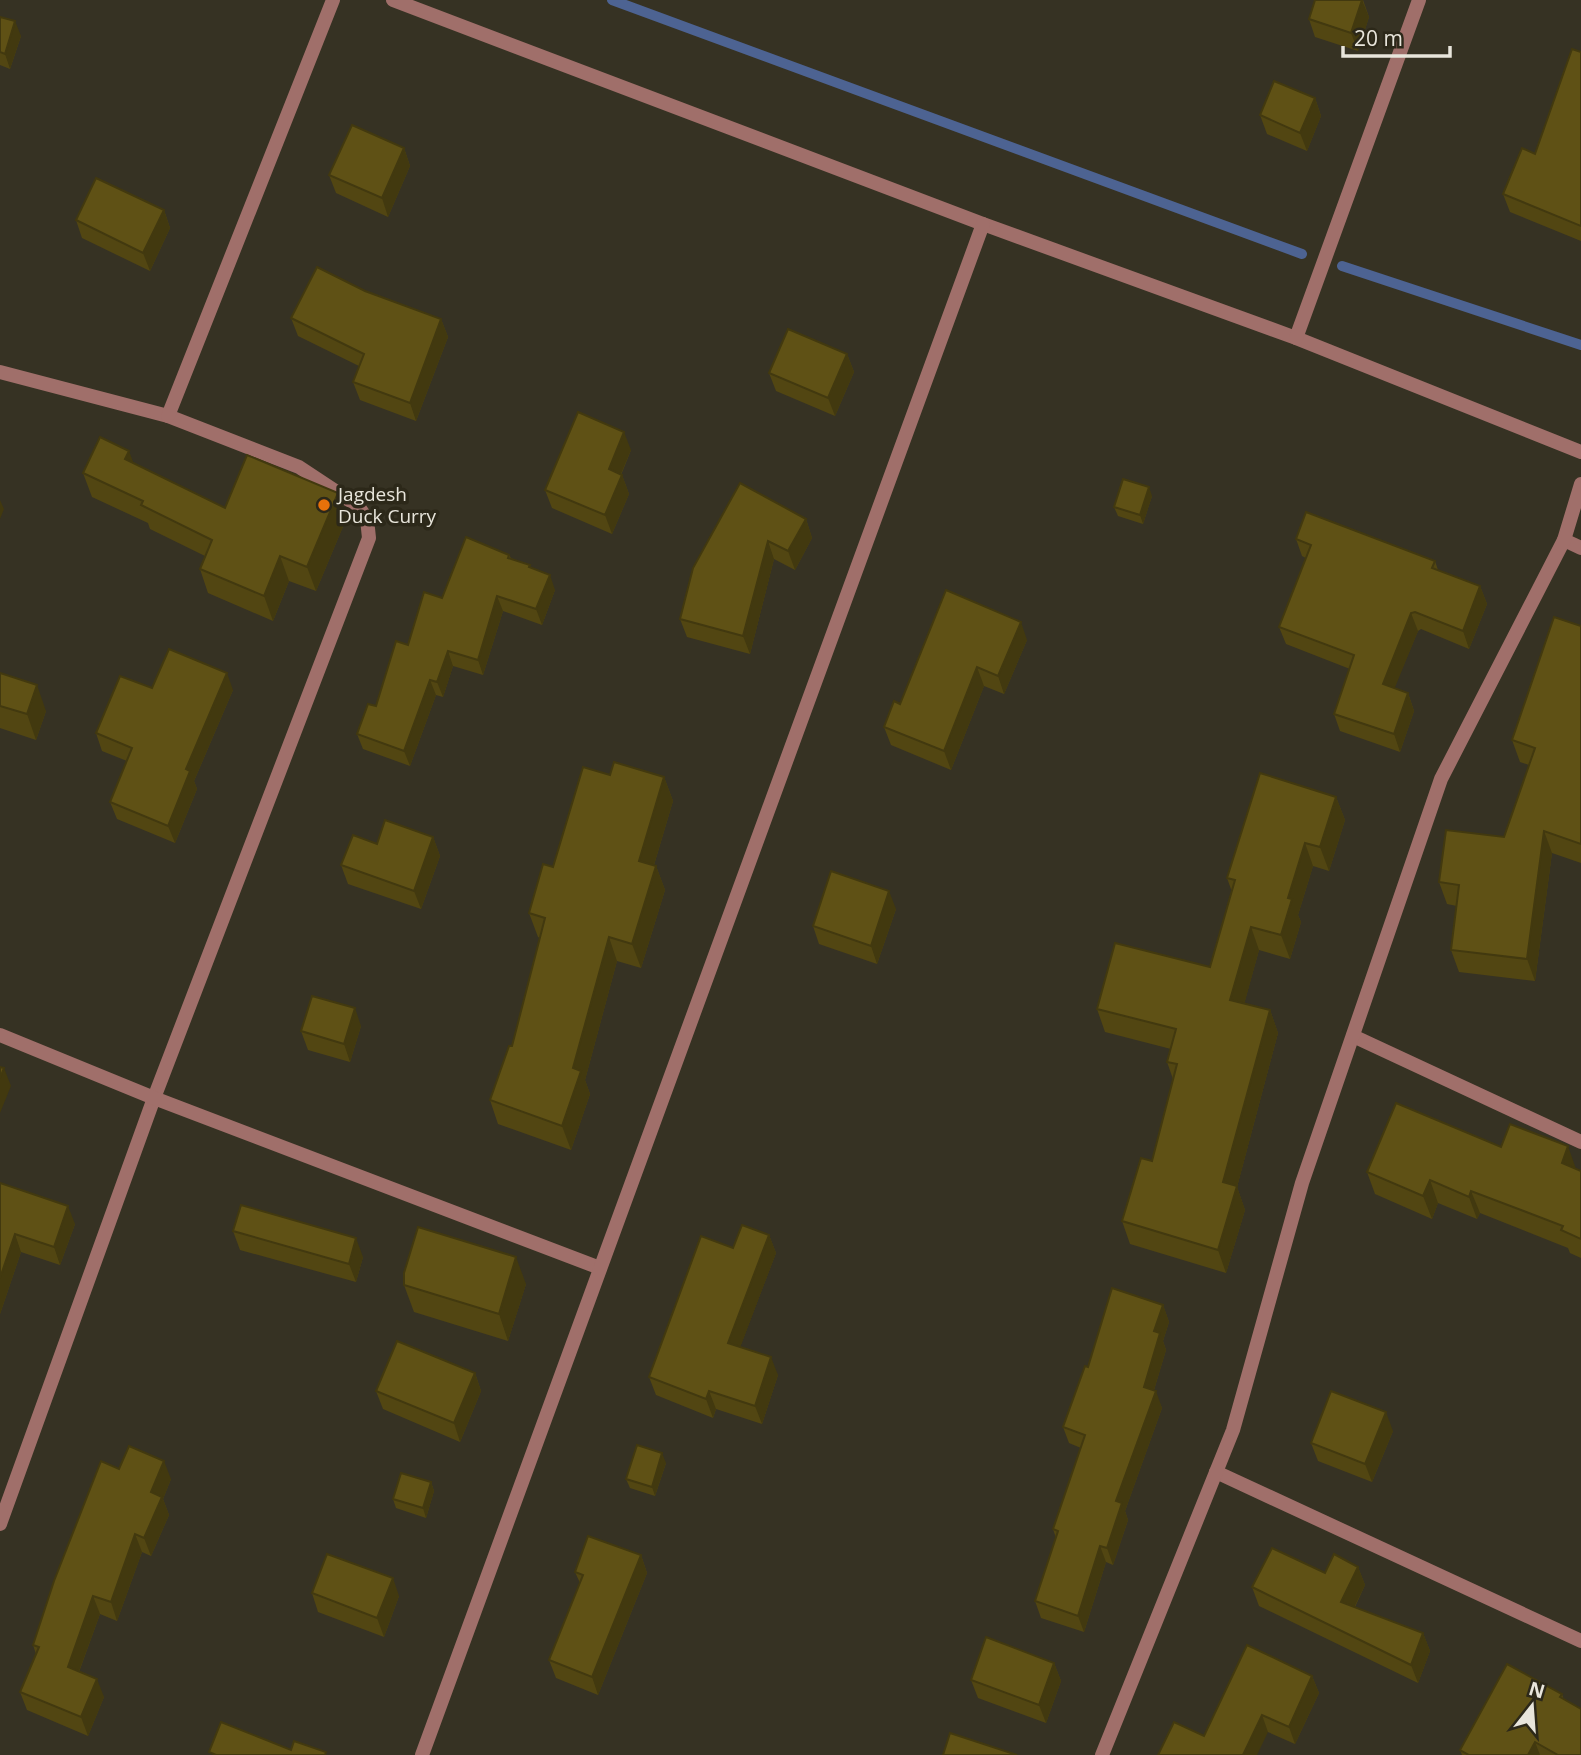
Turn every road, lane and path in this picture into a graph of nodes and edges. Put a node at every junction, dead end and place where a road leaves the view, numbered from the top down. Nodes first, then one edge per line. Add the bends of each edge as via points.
1 (333, 0) edge
2 (393, 0) edge
3 (1419, 0) edge
4 (983, 224) junction
5 (1296, 338) junction
6 (0, 372) edge
7 (168, 416) junction
8 (1581, 453) edge
9 (1581, 484) edge
10 (1564, 540) junction
11 (1581, 548) edge
12 (0, 1035) edge
13 (1353, 1036) junction
14 (154, 1098) junction
15 (1581, 1142) edge
16 (600, 1268) junction
17 (1216, 1472) junction
18 (0, 1524) edge
19 (1581, 1641) edge
20 (422, 1755) edge
21 (1102, 1755) edge

1 - 7 street
2 - 4 street
3 - 5 street
4 - 5 street
4 - 16 street
5 - 8 street
6 - 7 street
7 - 14 street via 299,467 358,506 367,519 369,538
9 - 10 street
10 - 11 street
10 - 13 street via 1441,779
12 - 14 street
13 - 15 street
13 - 17 street via 1303,1183 1233,1430
14 - 16 street
14 - 18 street
16 - 20 street
17 - 19 street
17 - 21 street

